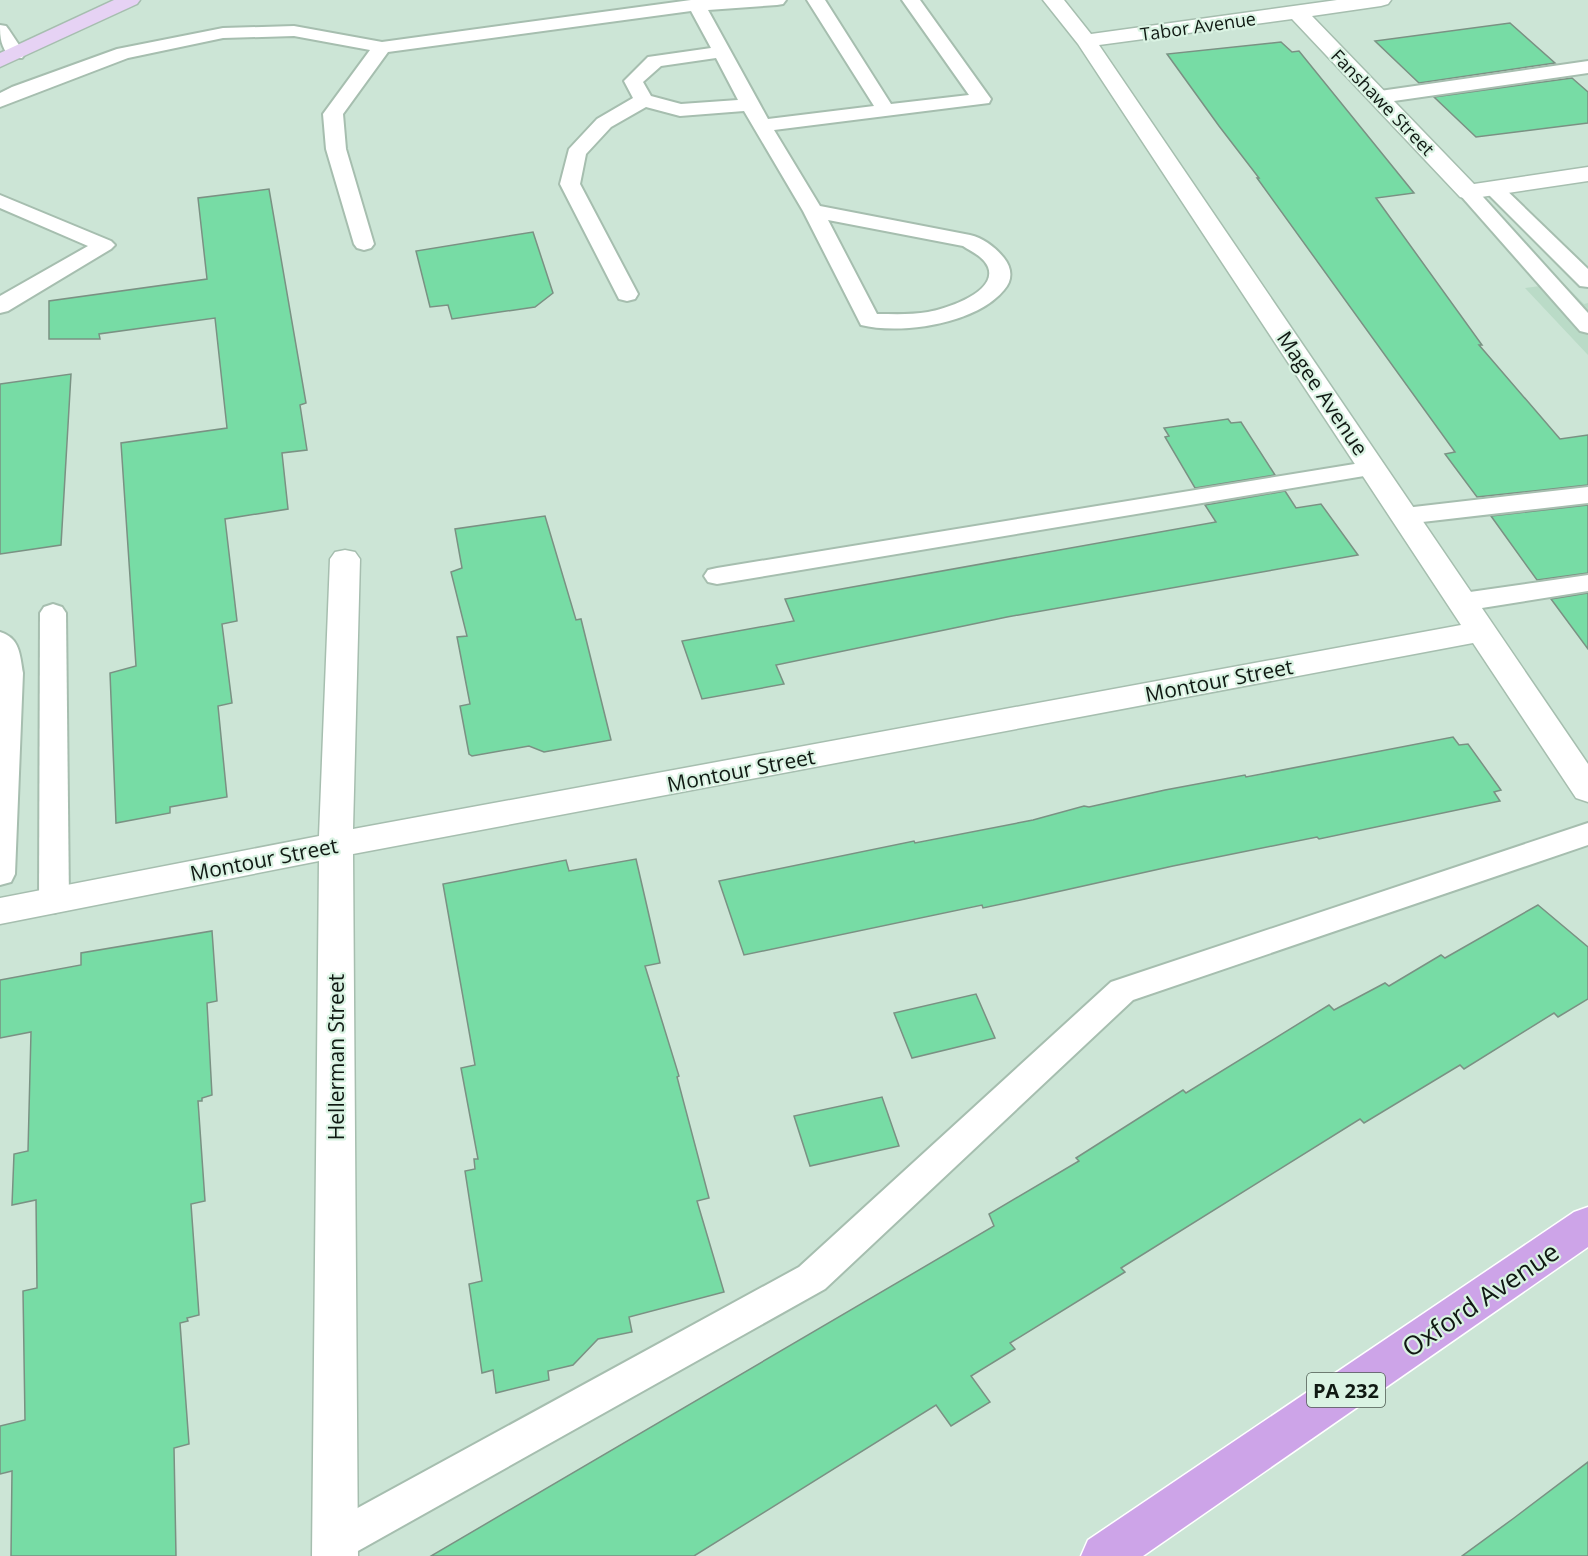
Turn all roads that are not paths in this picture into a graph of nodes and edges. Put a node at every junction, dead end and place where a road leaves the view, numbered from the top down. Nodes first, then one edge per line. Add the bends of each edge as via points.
1 (130, 0) edge
2 (777, 0) edge
3 (816, 0) edge
4 (910, 0) edge
5 (1053, 0) edge
6 (1381, 0) edge
7 (697, 6) junction
8 (1296, 12) junction
9 (0, 30) edge
10 (1086, 41) junction
11 (382, 47) junction
12 (722, 52) junction
13 (8, 58) edge
14 (1588, 67) edge
15 (1380, 97) junction
16 (644, 100) junction
17 (0, 101) edge
18 (750, 105) junction
19 (886, 110) junction
20 (762, 126) junction
21 (1588, 174) edge
22 (1493, 188) junction
23 (1468, 192) junction
24 (0, 201) edge
25 (813, 212) junction
26 (364, 244) dead end
27 (0, 277) edge
28 (1588, 281) edge
29 (26, 289) junction
30 (627, 294) dead end
31 (0, 306) edge
32 (1588, 326) edge
33 (1373, 468) junction
34 (1588, 495) edge
35 (1405, 516) junction
36 (345, 559) dead end
37 (717, 576) dead end
38 (1588, 583) edge
39 (1463, 602) junction
40 (53, 613) dead end
41 (1483, 631) junction
42 (0, 641) edge
43 (1588, 790) edge
44 (1588, 834) edge
45 (336, 845) junction
46 (0, 874) edge
47 (54, 901) junction
48 (0, 911) edge
49 (1588, 1225) edge
50 (335, 1549) edge
51 (1104, 1556) edge

1 - 13 street
2 - 7 lane
3 - 19 lane
4 - 19 lane via 982,99
5 - 10 street, Magee Avenue
6 - 8 street, Tabor Avenue
7 - 11 lane
7 - 12 lane
8 - 10 street, Tabor Avenue
8 - 15 street, Fanshawe Street
9 - 13 lane
10 - 33 street, Magee Avenue
11 - 17 lane via 294,31 223,33 123,52
11 - 26 lane via 333,114 336,150
12 - 16 lane via 655,62 633,81
12 - 18 lane
14 - 15 lane
15 - 23 street, Fanshawe Street
16 - 18 lane via 680,110
16 - 30 lane via 604,123 576,153 570,184
18 - 20 lane
19 - 20 lane
20 - 25 lane
21 - 22 street
22 - 23 street
22 - 28 lane
23 - 32 lane
24 - 29 lane via 104,245
25 - 25 lane via 869,320 909,321 946,314 977,302 1000,282 996,259 970,241
27 - 29 lane
29 - 31 lane
33 - 35 street, Magee Avenue
33 - 37 lane
34 - 35 lane
35 - 39 street, Magee Avenue
36 - 45 street, Hellerman Street
38 - 39 lane
39 - 41 street, Magee Avenue
40 - 47 lane
41 - 43 street, Magee Avenue
41 - 45 street, Montour Street
42 - 46 lane via 5,646 9,673
44 - 50 lane via 1122,991 812,1278
45 - 47 street, Montour Street
45 - 50 street, Hellerman Street
47 - 48 street, Montour Street
49 - 51 main road, Oxford Avenue / PA 232

